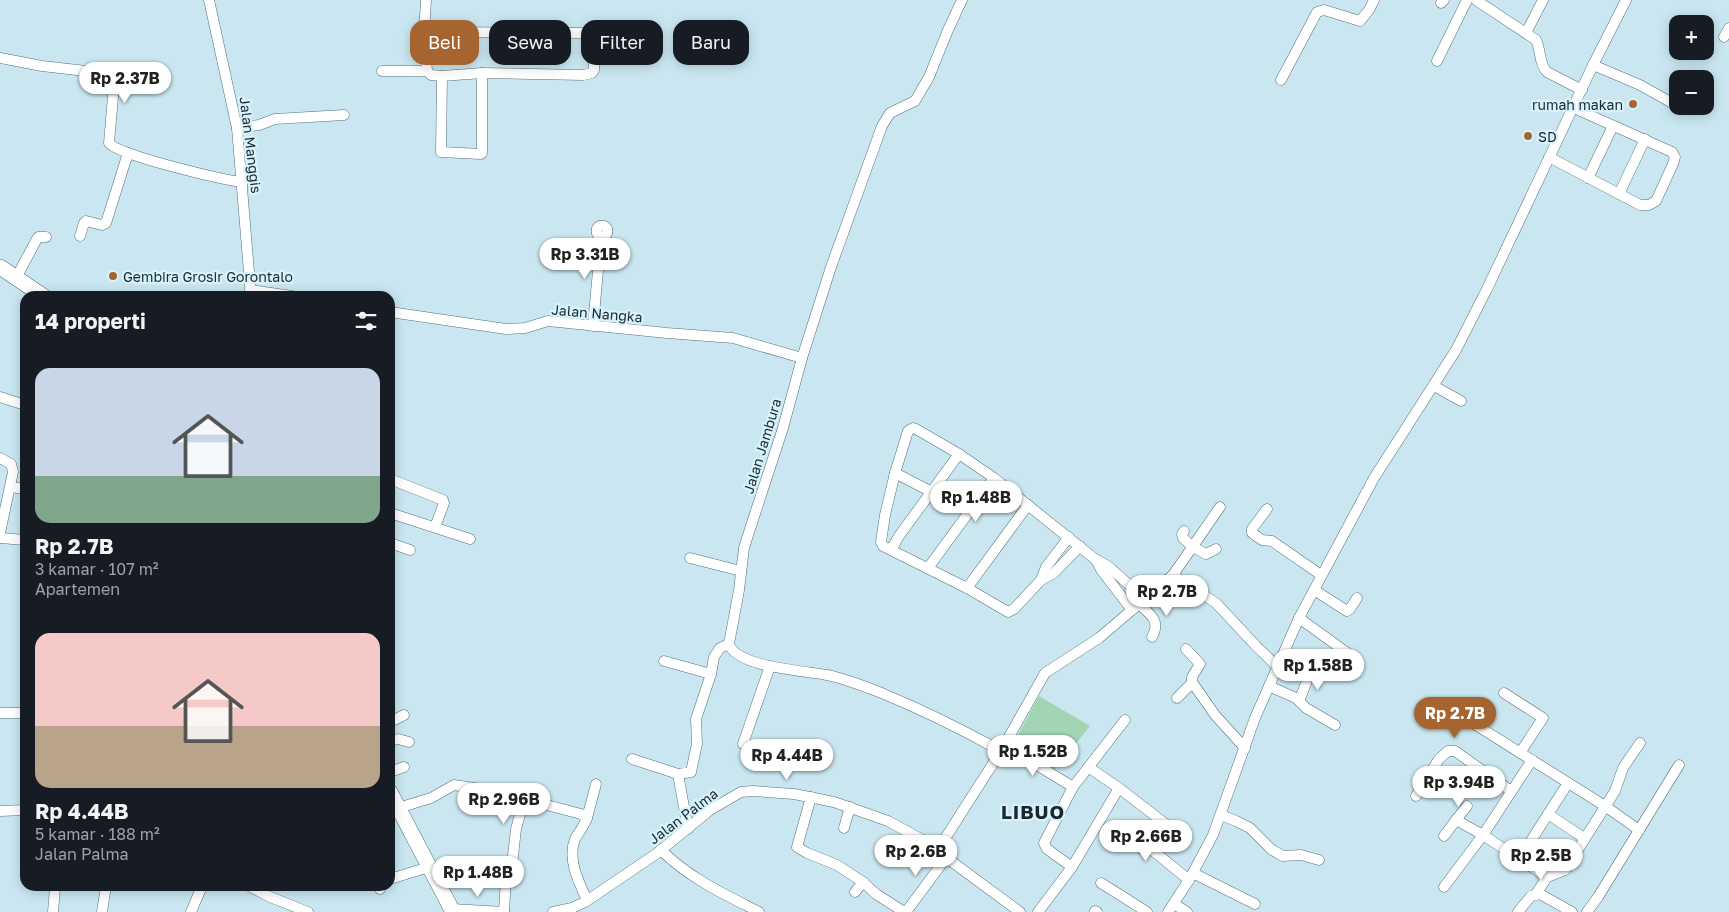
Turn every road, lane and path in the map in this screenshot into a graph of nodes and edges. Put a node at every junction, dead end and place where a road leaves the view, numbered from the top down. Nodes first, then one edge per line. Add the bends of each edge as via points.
1 (209, 0) edge
2 (426, 0) edge
3 (962, 0) edge
4 (1374, 0) edge
5 (1467, 0) edge
6 (1476, 0) edge
7 (1543, 0) edge
8 (1626, 0) edge
9 (425, 20) edge
10 (479, 32) edge
11 (1526, 33) junction
12 (0, 58) edge
13 (1437, 61) dead end
14 (427, 65) edge
15 (1593, 65) junction
16 (382, 71) dead end
17 (427, 71) junction
18 (482, 74) junction
19 (442, 76) junction
20 (1281, 80) dead end
21 (1582, 90) junction
22 (1669, 101) edge
23 (1574, 108) junction
24 (344, 115) dead end
25 (1613, 126) junction
26 (237, 128) junction
27 (1645, 139) junction
28 (128, 153) junction
29 (1549, 157) junction
30 (1588, 178) junction
31 (243, 182) junction
32 (1619, 194) junction
33 (80, 236) dead end
34 (601, 236) dead end
35 (46, 237) dead end
36 (0, 267) edge
37 (16, 278) junction
38 (36, 291) edge
39 (250, 291) edge
40 (395, 313) edge
41 (593, 326) junction
42 (802, 358) junction
43 (1434, 386) junction
44 (0, 397) edge
45 (1461, 401) dead end
46 (20, 403) edge
47 (959, 454) junction
48 (0, 458) edge
49 (895, 472) junction
50 (994, 478) junction
51 (395, 481) edge
52 (11, 488) junction
53 (20, 489) edge
54 (932, 492) junction
55 (1028, 505) junction
56 (1220, 507) dead end
57 (1267, 509) dead end
58 (395, 515) edge
59 (435, 527) junction
60 (1184, 531) dead end
61 (0, 533) edge
62 (1069, 537) junction
63 (0, 538) edge
64 (470, 539) dead end
65 (20, 540) edge
66 (395, 545) edge
67 (1080, 546) junction
68 (1193, 546) junction
69 (1060, 549) junction
70 (1216, 549) dead end
71 (410, 550) dead end
72 (891, 550) junction
73 (1070, 556) junction
74 (690, 558) dead end
75 (1096, 559) junction
76 (928, 568) junction
77 (741, 571) junction
78 (1172, 575) junction
79 (1321, 575) junction
80 (1041, 580) junction
81 (967, 588) junction
82 (1314, 590) junction
83 (1357, 598) dead end
84 (1139, 604) junction
85 (1299, 618) junction
86 (1152, 637) dead end
87 (729, 644) junction
88 (1186, 649) dead end
89 (1352, 658) dead end
90 (664, 661) dead end
91 (770, 666) junction
92 (1277, 666) junction
93 (1312, 670) dead end
94 (710, 674) junction
95 (1192, 683) junction
96 (1269, 686) junction
97 (1504, 692) dead end
98 (1177, 698) dead end
99 (1299, 700) junction
100 (0, 713) edge
101 (20, 713) edge
102 (404, 715) dead end
103 (395, 720) edge
104 (1125, 720) dead end
105 (1468, 720) dead end
106 (1335, 725) dead end
107 (395, 740) edge
108 (410, 742) dead end
109 (1640, 743) dead end
110 (743, 744) dead end
111 (1245, 748) junction
112 (1002, 749) junction
113 (1520, 753) junction
114 (632, 759) dead end
115 (1532, 760) junction
116 (1679, 765) dead end
117 (404, 767) dead end
118 (1088, 767) junction
119 (395, 770) edge
120 (678, 774) junction
121 (1568, 783) junction
122 (596, 784) dead end
123 (1074, 787) junction
124 (1119, 788) junction
125 (1511, 791) junction
126 (1416, 796) dead end
127 (811, 797) junction
128 (524, 800) junction
129 (395, 802) edge
130 (1467, 806) dead end
131 (1605, 806) junction
132 (850, 807) junction
133 (398, 808) junction
134 (20, 810) edge
135 (0, 811) edge
136 (1548, 814) junction
137 (1220, 815) junction
138 (587, 818) junction
139 (1456, 820) junction
140 (844, 828) dead end
141 (688, 829) junction
142 (1639, 830) junction
143 (1483, 834) junction
144 (1444, 836) dead end
145 (1584, 838) junction
146 (1527, 846) junction
147 (661, 850) junction
148 (937, 851) junction
149 (946, 858) junction
150 (1520, 858) junction
151 (1319, 860) dead end
152 (430, 867) junction
153 (1072, 867) junction
154 (1565, 870) junction
155 (1191, 876) junction
156 (1547, 877) junction
157 (395, 878) edge
158 (863, 882) junction
159 (1101, 883) dead end
160 (1444, 887) dead end
161 (55, 891) edge
162 (105, 891) edge
163 (200, 891) edge
164 (260, 891) edge
165 (855, 892) dead end
166 (1536, 894) junction
167 (588, 900) junction
168 (283, 902) junction
169 (1255, 904) dead end
170 (1170, 908) edge
171 (452, 911) edge
172 (53, 912) edge
173 (102, 912) edge
174 (191, 912) edge
175 (278, 912) edge
176 (308, 912) edge
177 (504, 912) edge
178 (554, 912) edge
179 (759, 912) edge
180 (905, 912) edge
181 (1020, 912) edge
182 (1038, 912) edge
183 (1147, 912) edge
184 (1187, 912) edge
185 (1518, 912) edge
186 (1572, 912) edge
187 (1587, 912) edge

1 - 26 street, Jalan Manggis
2 - 9 street
3 - 42 street, Jalan Jambura via 915,102 890,113 882,126
4 - 20 street via 1360,22 1324,10 1317,12
5 - 13 street
6 - 11 street
7 - 11 street
8 - 15 street
10 - 18 street via 588,33 594,40 594,70 588,75
11 - 21 street via 1536,40 1544,69
12 - 28 street via 112,74 110,143 112,147
14 - 17 street
15 - 21 street
15 - 22 street
16 - 17 street
17 - 19 street via 431,75
18 - 19 street
18 - 19 street via 480,154 441,152
21 - 23 street
23 - 25 street
23 - 29 street
24 - 26 street via 275,119
25 - 27 street
25 - 30 street
26 - 31 street, Jalan Manggis
27 - 32 street
27 - 32 street via 1674,154 1666,179 1656,200 1649,205 1640,205
28 - 31 street
28 - 33 street via 106,223 86,222
29 - 30 street
29 - 43 street via 1487,289
30 - 32 street
31 - 39 street, Jalan Manggis
34 - 41 street
35 - 37 street via 38,237
36 - 37 highway
37 - 38 highway
40 - 41 street, Jalan Nangka via 506,329 525,328 548,321
41 - 42 street, Jalan Nangka via 733,338
42 - 77 street, Jalan Jambura via 747,540
43 - 45 street
43 - 79 street via 1374,478
44 - 46 street
47 - 49 street via 916,429 909,429
47 - 50 street
47 - 54 street
48 - 52 street via 13,466
49 - 54 street
49 - 72 street via 882,542 882,546
50 - 55 street
50 - 76 street
51 - 59 street via 443,500
52 - 53 street
52 - 61 street
54 - 72 street
55 - 62 street
55 - 81 street
56 - 68 street
57 - 79 street via 1252,533 1262,540 1272,541
58 - 59 street
59 - 64 street
60 - 68 street via 1183,538
62 - 67 street
62 - 69 street
63 - 65 street
66 - 71 street
67 - 73 street
67 - 75 street
68 - 70 street via 1206,554
68 - 78 street
69 - 73 street
69 - 80 street via 1046,567
72 - 76 street
73 - 80 street via 1054,573
74 - 77 street
75 - 84 street via 1108,566
75 - 84 street via 1102,571
76 - 81 street
77 - 87 street, Jalan Jambura
78 - 84 street
78 - 92 street via 1216,603
79 - 82 street
80 - 81 street via 1008,612
82 - 83 street via 1347,611
82 - 85 street
84 - 86 street via 1156,623
84 - 112 street via 1099,638 1045,673
85 - 89 street
85 - 92 street
87 - 91 street via 742,657
87 - 94 street via 716,653
88 - 95 street via 1200,664
90 - 94 street
91 - 110 street
91 - 112 street via 856,683
92 - 96 street
93 - 99 street
94 - 120 street via 696,719 697,744 692,768 689,773
95 - 98 street
95 - 111 street via 1215,716
96 - 99 street
96 - 111 street
97 - 113 street via 1543,718
99 - 106 street via 1306,708
100 - 101 street
102 - 103 street
104 - 118 street
105 - 113 street
107 - 108 street
109 - 131 street via 1623,768 1616,792
111 - 137 street
112 - 123 street
112 - 148 street
113 - 115 street
114 - 120 street
115 - 121 street
115 - 125 street
116 - 142 street
117 - 119 street
118 - 123 street
118 - 124 street
120 - 141 street
121 - 131 street
121 - 136 street
122 - 138 street
123 - 153 street via 1044,843 1047,849
124 - 153 street
124 - 155 street via 1167,825 1147,850
125 - 126 street via 1455,751 1448,751 1439,759
125 - 143 street
127 - 132 street, Jalan Palma
127 - 141 street, Jalan Palma via 768,791 741,792 710,810
127 - 158 street via 797,847 837,865
128 - 133 street via 454,785 431,798
128 - 138 street
128 - 177 street via 516,829 512,865 506,877
129 - 133 highway
130 - 139 street
131 - 142 street
131 - 145 street
132 - 140 street
132 - 148 street, Jalan Palma via 896,825
133 - 152 highway
134 - 135 street
136 - 145 street
136 - 146 street
137 - 151 street via 1250,828 1282,856 1301,855
137 - 155 street
138 - 167 street via 575,840 572,857
139 - 143 street
139 - 144 street
141 - 147 street, Jalan Palma
142 - 187 street
143 - 150 street
143 - 160 street
145 - 154 street
146 - 150 street
146 - 154 street
147 - 167 street, Jalan Palma
147 - 179 street via 695,878
148 - 149 street, Jalan Palma
149 - 180 street
149 - 181 street, Jalan Palma
150 - 156 street
152 - 157 street
152 - 171 highway
153 - 182 street
154 - 156 street
155 - 169 street
155 - 170 street
156 - 166 street
158 - 165 street
158 - 180 street
159 - 183 street
161 - 172 street
162 - 173 street
163 - 174 street
164 - 168 street
166 - 185 street
166 - 186 street
167 - 178 street, Jalan Palma
168 - 175 street
168 - 176 street
170 - 184 street
171 - 177 street

